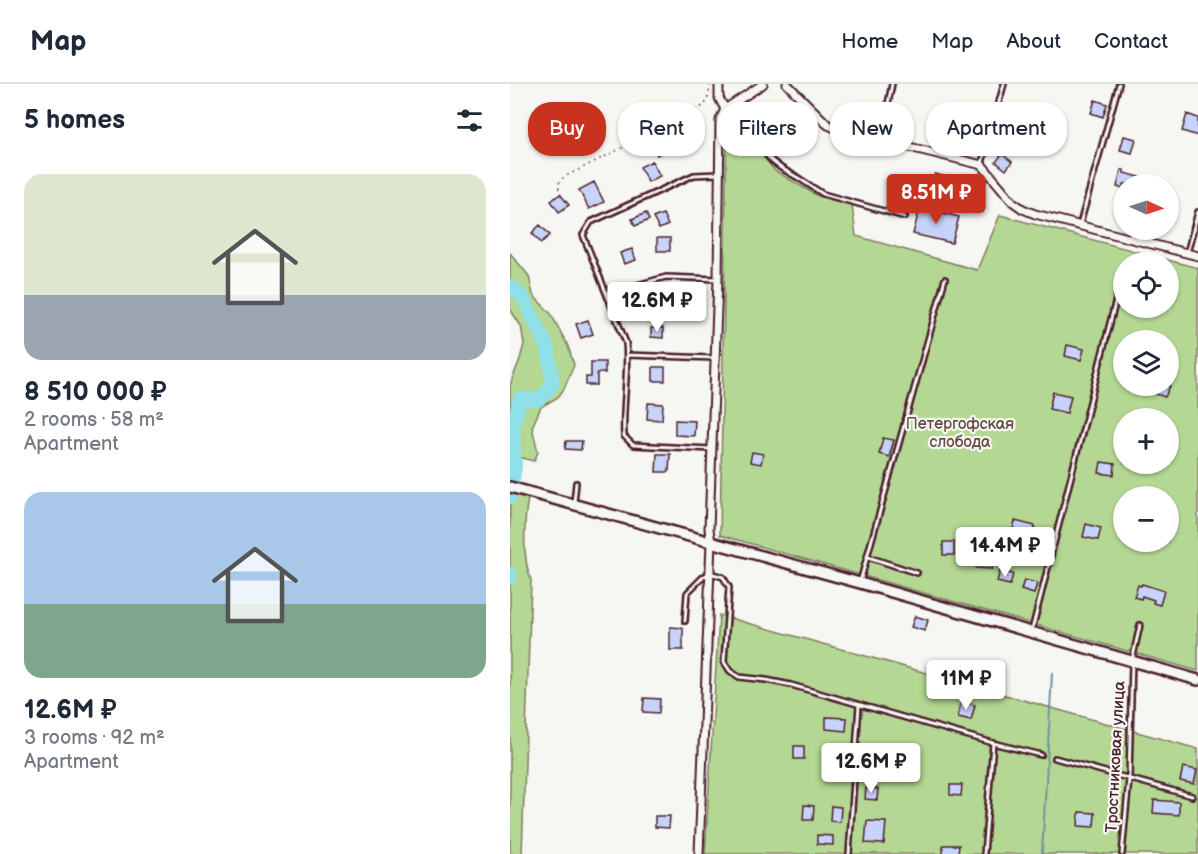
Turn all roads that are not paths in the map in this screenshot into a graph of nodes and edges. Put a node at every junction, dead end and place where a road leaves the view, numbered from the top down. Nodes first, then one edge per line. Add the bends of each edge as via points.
1 (719, 84) edge
2 (763, 84) edge
3 (788, 84) edge
4 (892, 84) edge
5 (1004, 84) edge
6 (1119, 84) edge
7 (721, 102) edge
8 (737, 102) edge
9 (888, 102) edge
10 (830, 127) edge
11 (914, 148) edge
12 (719, 156) edge
13 (768, 156) edge
14 (981, 165) junction
15 (719, 174) junction
16 (1198, 212) edge
17 (905, 218) dead end
18 (1080, 225) junction
19 (1187, 253) junction
20 (1198, 256) edge
21 (718, 279) junction
22 (945, 279) dead end
23 (607, 293) junction
24 (1113, 311) edge
25 (627, 356) junction
26 (715, 358) junction
27 (713, 449) junction
28 (576, 483) dead end
29 (510, 486) edge
30 (574, 504) junction
31 (711, 542) junction
32 (868, 557) junction
33 (710, 573) junction
34 (917, 573) dead end
35 (860, 583) junction
36 (685, 621) dead end
37 (1140, 625) dead end
38 (1031, 632) junction
39 (1132, 662) junction
40 (1198, 680) edge
41 (859, 705) junction
42 (993, 743) junction
43 (1041, 755) dead end
44 (1054, 758) dead end
45 (1128, 779) junction
46 (1192, 796) dead end
47 (699, 854) edge
48 (849, 854) edge
49 (984, 854) edge
50 (1122, 854) edge

1 - 7 street
2 - 8 street
3 - 10 street
4 - 9 lane
5 - 14 lane
6 - 18 lane
11 - 14 street
12 - 15 street
13 - 17 lane via 823,194
14 - 18 street via 1023,209
15 - 21 street
15 - 23 lane via 694,175 591,222 584,235
16 - 19 lane
18 - 19 street
19 - 20 street
21 - 23 lane via 666,277
21 - 26 street
22 - 32 lane
23 - 25 lane
24 - 38 lane
25 - 26 lane
25 - 27 lane via 624,436 633,445
26 - 27 street
27 - 31 street
28 - 30 lane
29 - 30 street
30 - 31 street
31 - 33 street
31 - 35 street
32 - 34 lane
32 - 35 lane
33 - 36 lane via 687,593
33 - 41 lane via 723,577 729,587 724,662 730,671 739,677 791,685
33 - 47 street
35 - 38 street
37 - 39 lane, Тростниковая улица
38 - 39 street
39 - 40 street
39 - 45 lane, Тростниковая улица
41 - 42 lane
41 - 48 lane
42 - 43 lane
42 - 49 lane
44 - 45 lane
45 - 46 lane
45 - 50 lane, Тростниковая улица

